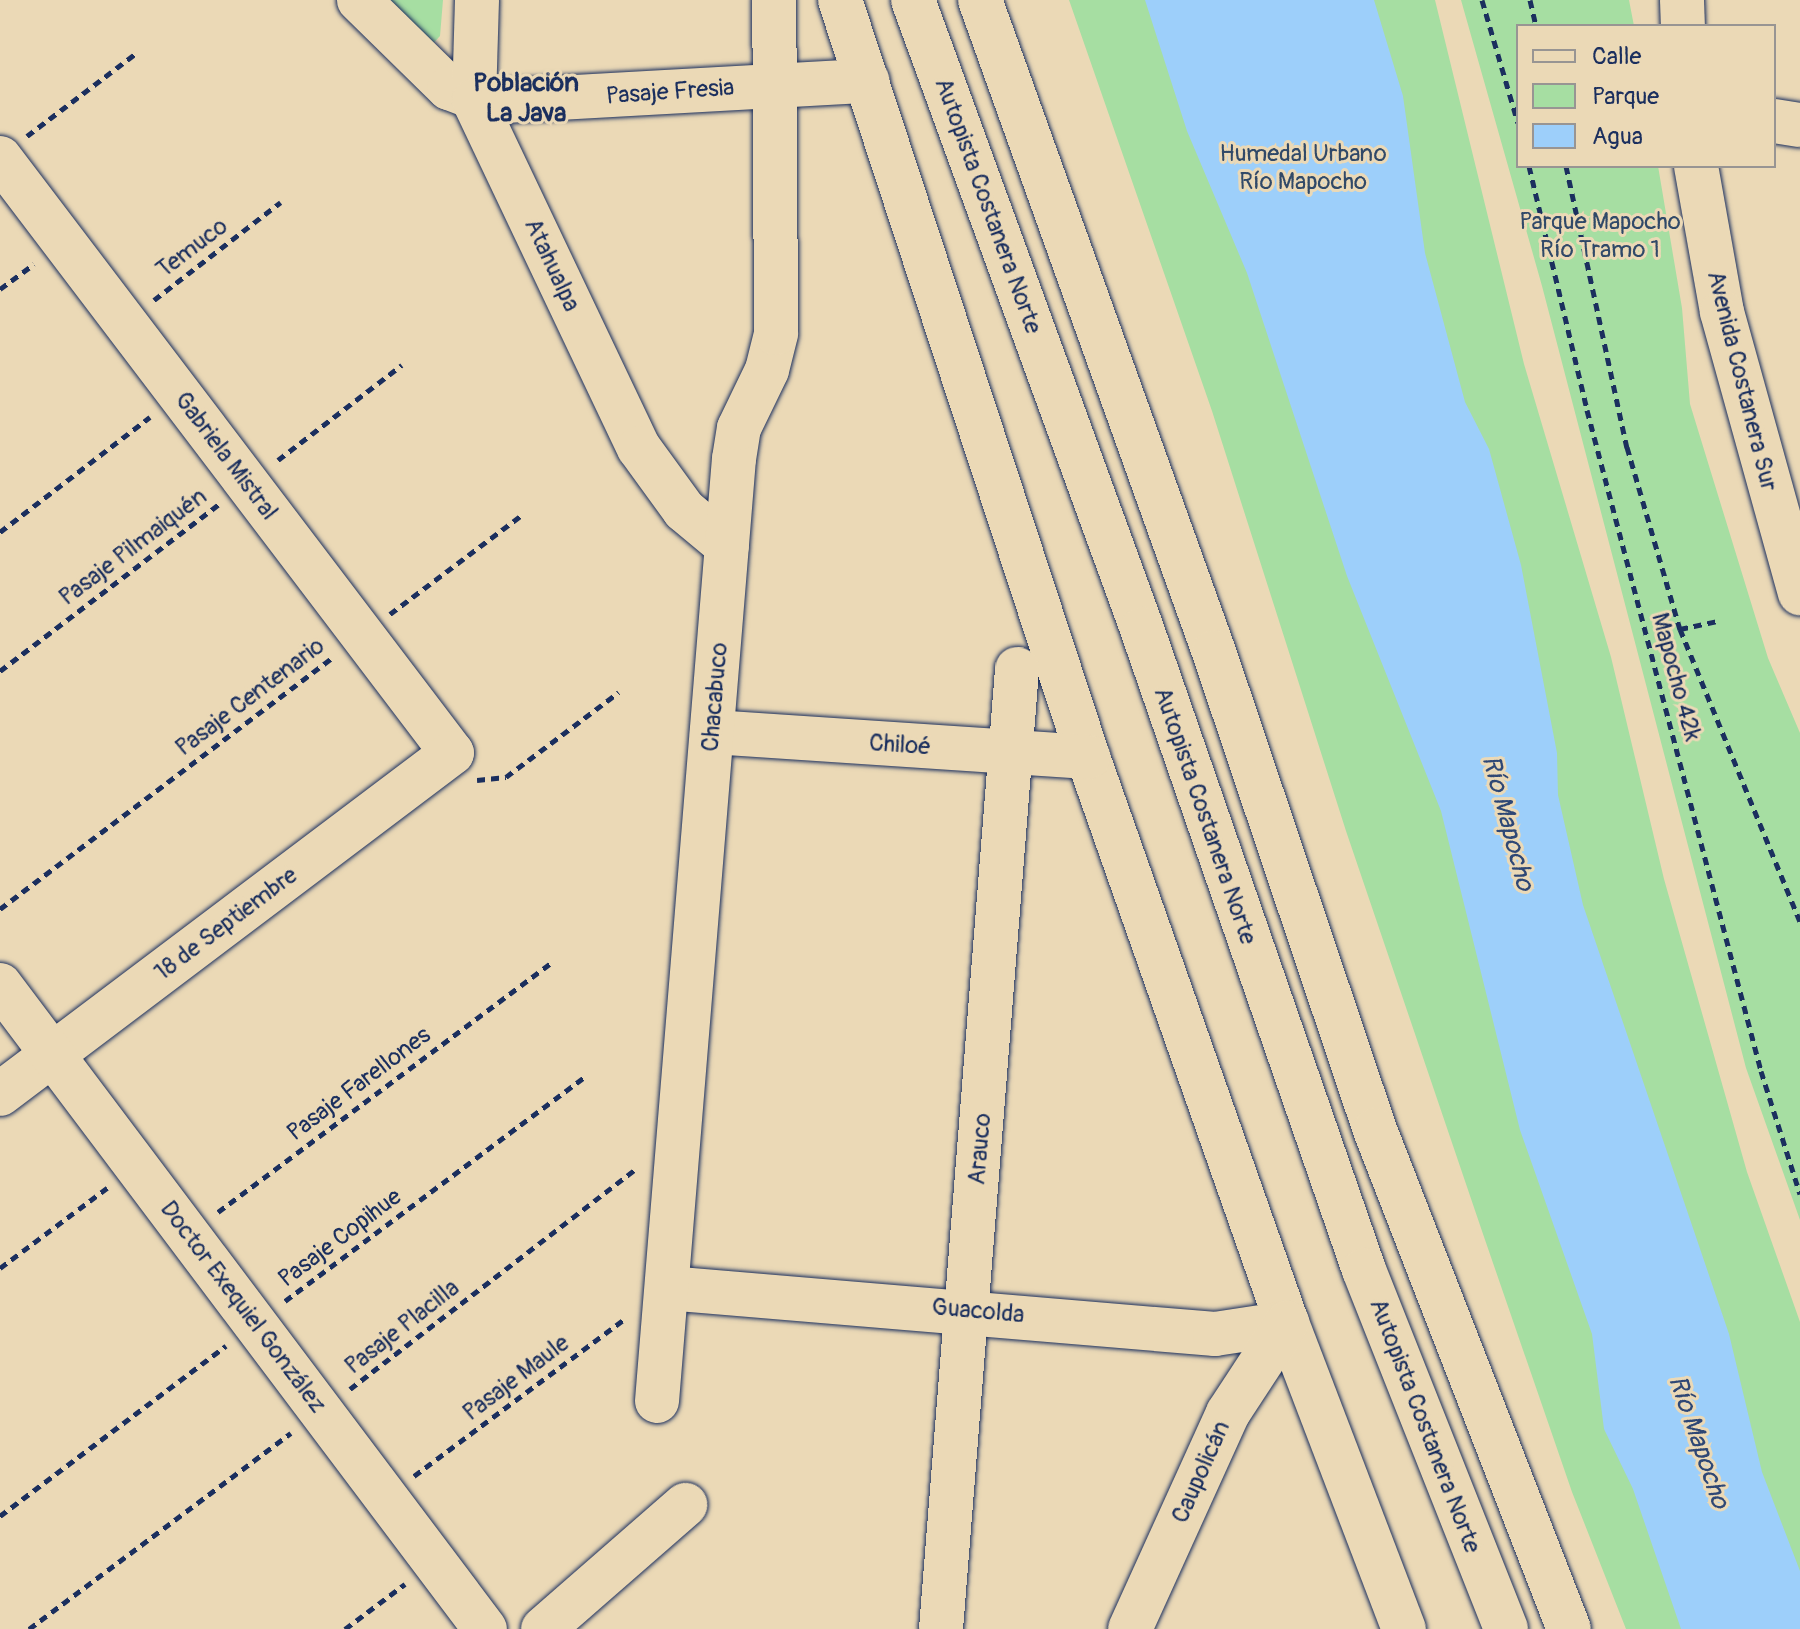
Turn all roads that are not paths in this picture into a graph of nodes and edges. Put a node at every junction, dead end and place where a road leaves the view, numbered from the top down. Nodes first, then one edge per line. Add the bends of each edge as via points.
1 (359, 0) edge
2 (477, 0) edge
3 (774, 0) edge
4 (840, 0) edge
5 (913, 0) edge
6 (980, 0) edge
7 (1682, 0) edge
8 (1683, 24) edge
9 (867, 81) junction
10 (773, 86) junction
11 (474, 101) junction
12 (1776, 121) edge
13 (1800, 125) edge
14 (12, 148) edge
15 (1696, 168) edge
16 (727, 546) junction
17 (1800, 593) edge
18 (1017, 669) dead end
19 (712, 732) junction
20 (452, 753) joint
21 (1013, 754) junction
22 (1088, 757) junction
23 (0, 985) edge
24 (53, 1054) junction
25 (0, 1094) edge
26 (667, 1288) junction
27 (966, 1310) junction
28 (1287, 1323) junction
29 (657, 1401) dead end
30 (685, 1505) dead end
31 (485, 1629) edge
32 (543, 1629) edge
33 (941, 1629) edge
34 (1130, 1629) edge
35 (1404, 1629) edge
36 (1506, 1629) edge
37 (1569, 1629) edge

1 - 11 main road via 449,88
2 - 11 main road
3 - 10 main road, Chacabuco
4 - 9 main road
5 - 36 main road, Autopista Costanera Norte via 1142,629 1364,1270
6 - 37 main road via 1214,652 1375,1130
7 - 8 main road
9 - 10 main road, Pasaje Fresia
9 - 22 main road
10 - 11 main road, Pasaje Fresia
10 - 16 main road, Chacabuco via 775,345 739,428
11 - 16 main road, Atahualpa via 639,448 684,510
12 - 13 main road
14 - 20 main road, Gabriela Mistral via 125,322
15 - 17 main road, Avenida Costanera Sur via 1722,312
16 - 19 main road, Chacabuco
18 - 21 main road, Arauco
19 - 21 main road, Chiloé
19 - 26 main road, Chacabuco
20 - 24 main road, 18 de Septiembre
21 - 22 main road, Chiloé
21 - 27 main road, Arauco
22 - 28 main road
23 - 24 main road, Doctor Exequiel González
24 - 25 main road, 18 de Septiembre
24 - 31 main road, Doctor Exequiel González
26 - 27 main road, Guacolda
26 - 29 main road, Chacabuco
27 - 28 main road, Guacolda via 1215,1334
27 - 33 main road, Arauco
28 - 34 main road, Caupolicán via 1228,1413
28 - 35 main road
30 - 32 main road

